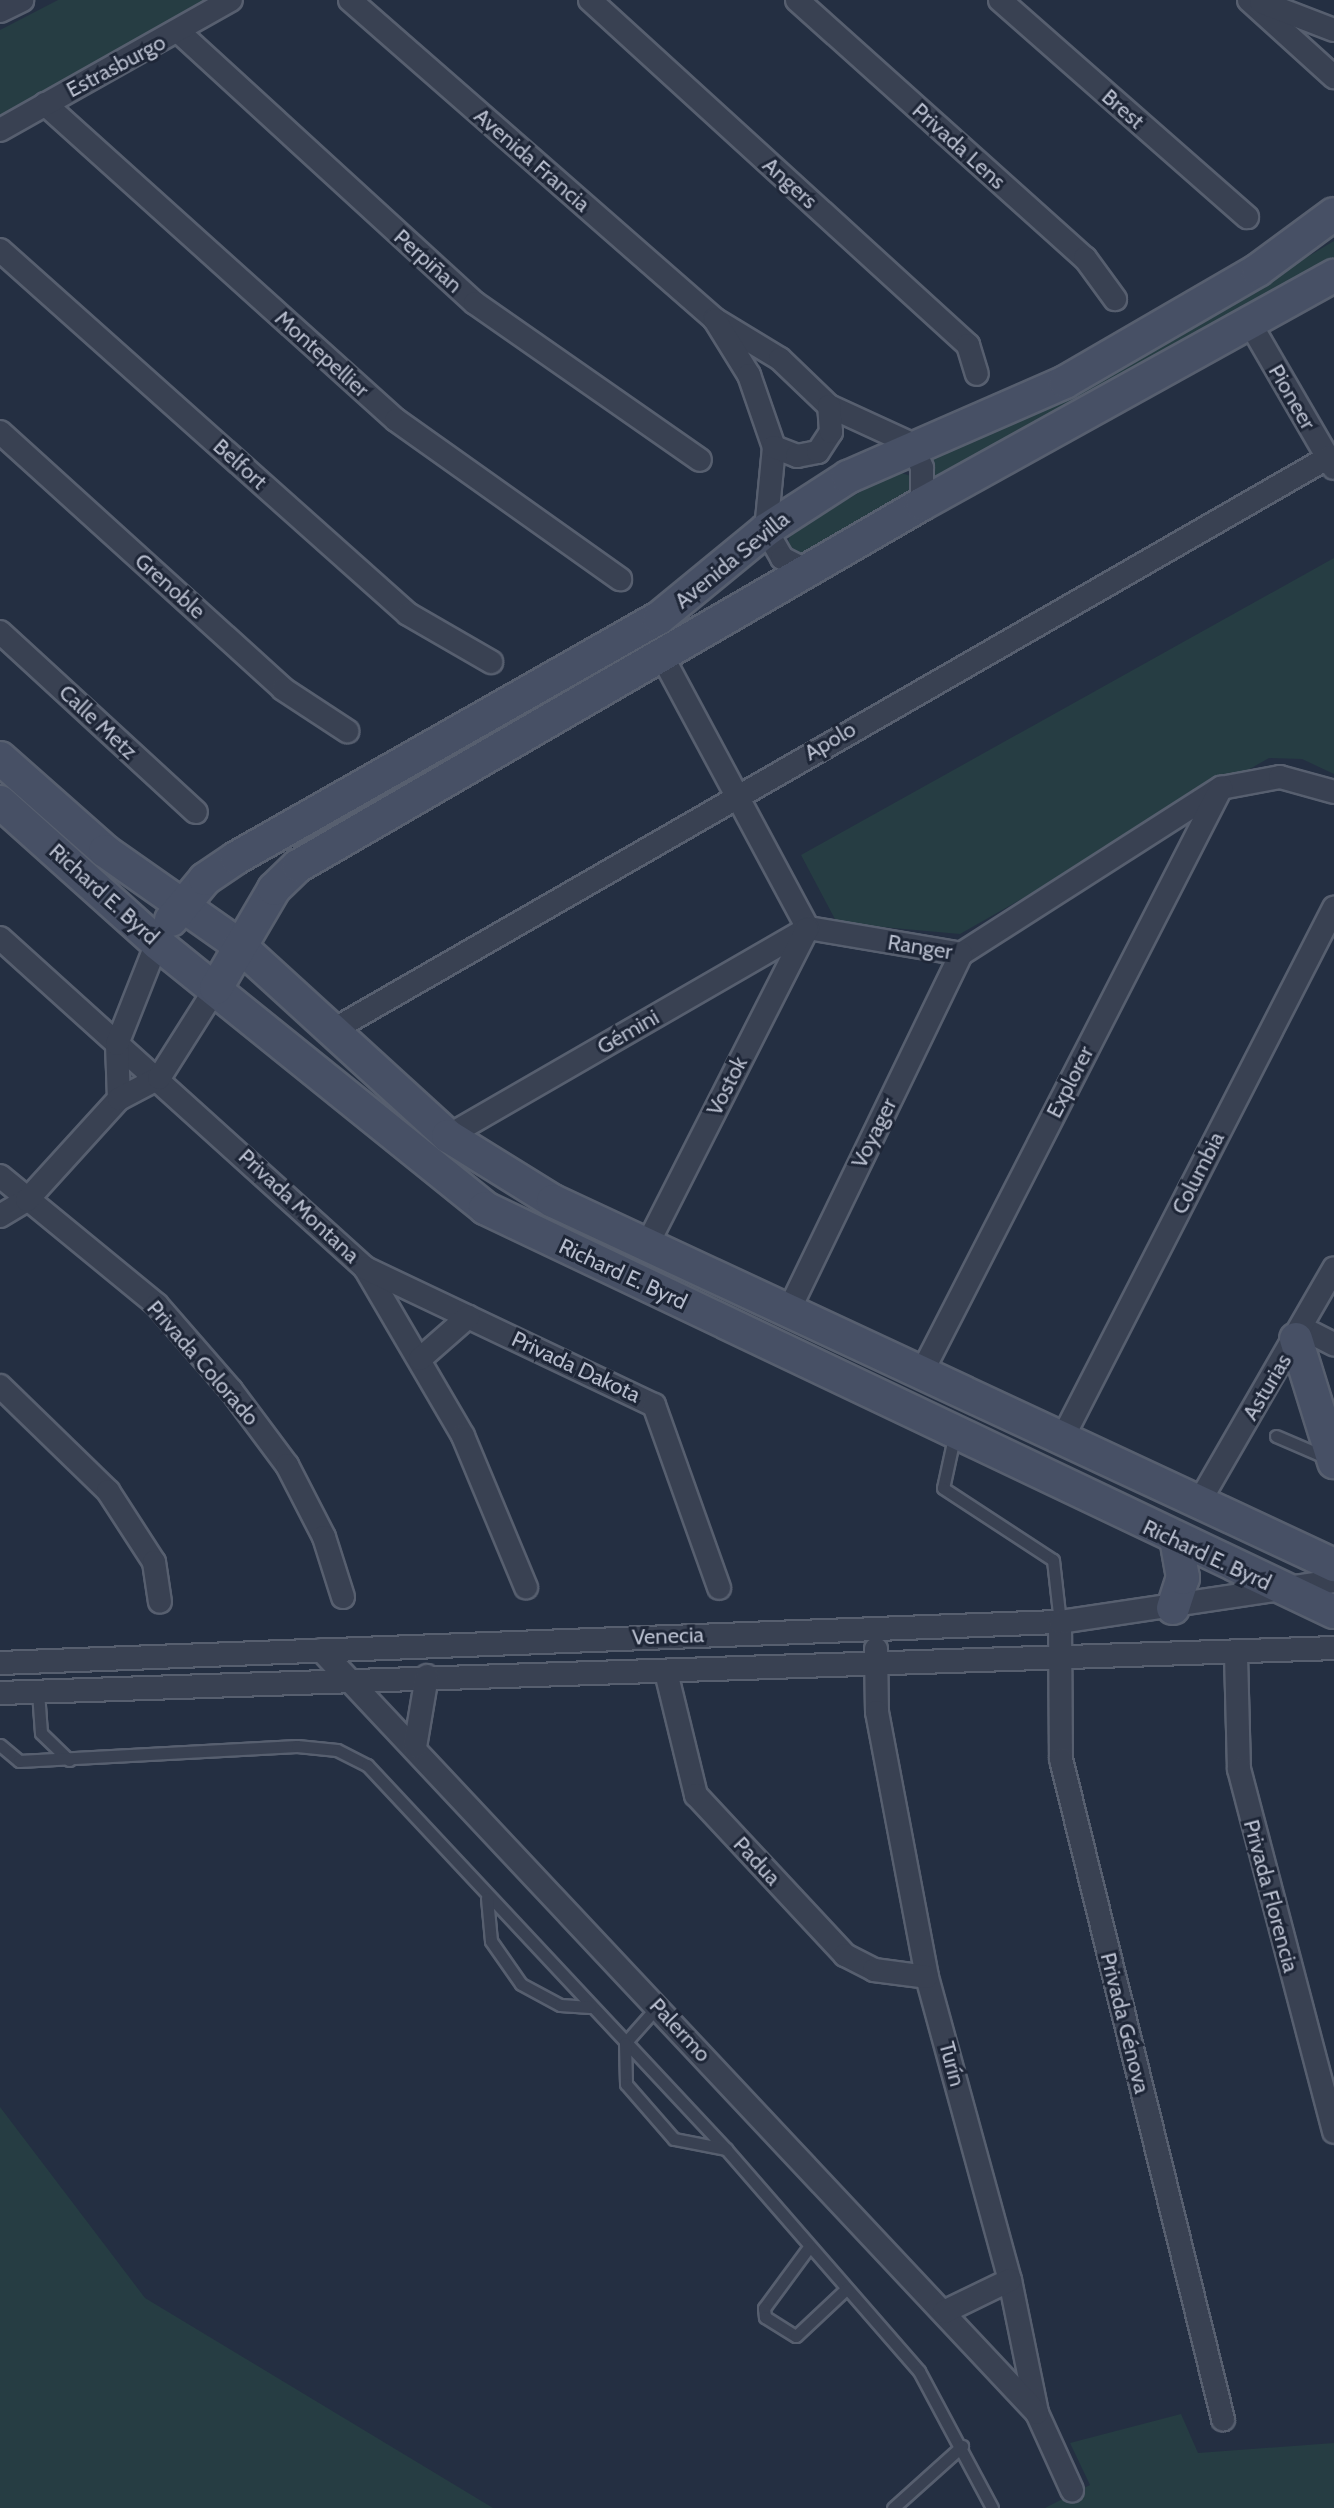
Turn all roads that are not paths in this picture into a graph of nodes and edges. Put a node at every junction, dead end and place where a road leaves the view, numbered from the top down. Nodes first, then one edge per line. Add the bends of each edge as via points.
1 (23, 0) edge
2 (231, 0) edge
3 (350, 0) edge
4 (590, 0) edge
5 (797, 0) edge
6 (1000, 0) edge
7 (1249, 0) edge
8 (1256, 0) edge
9 (0, 11) edge
10 (1334, 30) edge
11 (179, 32) junction
12 (1334, 77) edge
13 (45, 104) junction
14 (0, 130) edge
15 (1334, 214) edge
16 (1247, 217) dead end
17 (0, 250) edge
18 (1334, 276) edge
19 (1115, 299) dead end
20 (714, 319) junction
21 (1251, 325) junction
22 (977, 374) dead end
23 (829, 406) junction
24 (0, 432) edge
25 (912, 444) junction
26 (774, 447) junction
27 (700, 460) dead end
28 (1331, 463) edge
29 (922, 504) junction
30 (766, 530) junction
31 (810, 572) junction
32 (620, 579) dead end
33 (0, 632) edge
34 (663, 658) junction
35 (491, 662) dead end
36 (347, 731) dead end
37 (0, 758) edge
38 (1221, 788) junction
39 (740, 792) junction
40 (1334, 792) edge
41 (0, 802) edge
42 (196, 812) dead end
43 (180, 904) junction
44 (1334, 908) edge
45 (808, 928) junction
46 (0, 938) edge
47 (157, 943) junction
48 (240, 946) junction
49 (961, 954) junction
50 (216, 988) junction
51 (335, 1029) junction
52 (117, 1044) junction
53 (159, 1078) junction
54 (119, 1099) junction
55 (448, 1136) junction
56 (0, 1176) edge
57 (27, 1200) junction
58 (0, 1216) edge
59 (647, 1245) junction
60 (365, 1268) junction
61 (1334, 1268) edge
62 (788, 1312) junction
63 (468, 1317) junction
64 (1299, 1334) junction
65 (1334, 1344) edge
66 (420, 1359) junction
67 (920, 1376) junction
68 (0, 1386) edge
69 (955, 1432) junction
70 (1276, 1436) dead end
71 (1062, 1439) junction
72 (1334, 1461) edge
73 (1198, 1504) junction
74 (1177, 1543) junction
75 (1334, 1565) edge
76 (1334, 1581) edge
77 (526, 1587) dead end
78 (719, 1588) dead end
79 (1285, 1591) junction
80 (343, 1597) dead end
81 (160, 1602) dead end
82 (1173, 1608) junction
83 (1334, 1612) edge
84 (1060, 1622) junction
85 (875, 1629) junction
86 (1334, 1648) edge
87 (321, 1650) junction
88 (1236, 1655) junction
89 (1060, 1661) junction
90 (0, 1663) edge
91 (876, 1663) junction
92 (666, 1672) junction
93 (427, 1676) junction
94 (350, 1684) junction
95 (38, 1692) junction
96 (0, 1693) edge
97 (0, 1745) edge
98 (415, 1747) junction
99 (69, 1760) junction
100 (487, 1898) junction
101 (927, 1977) junction
102 (658, 2006) junction
103 (590, 2007) junction
104 (625, 2043) junction
105 (1334, 2132) edge
106 (726, 2149) junction
107 (809, 2247) junction
108 (1010, 2280) junction
109 (846, 2289) junction
110 (944, 2312) junction
111 (1037, 2413) junction
112 (1223, 2419) dead end
113 (962, 2446) junction
114 (1072, 2490) dead end
115 (893, 2508) edge
116 (992, 2508) edge

1 - 9 street
2 - 11 street, Estrasburgo
3 - 20 street, Avenida Francia
4 - 22 street, Angers via 968,345
5 - 19 street, Privada Lens via 1085,258
6 - 16 street, Brest
7 - 12 street
8 - 10 street
11 - 13 street, Estrasburgo
11 - 27 street, Perpiñan via 475,303
13 - 14 street, Estrasburgo
13 - 32 street, Montepellier via 396,420
15 - 25 street, Avenida Sevilla via 1258,270 1065,382 996,417
17 - 35 street, Belfort via 408,614
18 - 21 street, Avenida Sevilla
20 - 23 street, Avenida Francia via 780,359
20 - 26 street, Avenida Francia via 749,375
21 - 28 street, Pioneer
21 - 29 street, Avenida Sevilla
23 - 25 street, Avenida Francia
23 - 26 street via 831,432 818,452 797,456
24 - 36 street, Grenoble via 283,689
25 - 29 street via 922,468
25 - 30 street, Avenida Sevilla
26 - 30 street, Avenida Francia
28 - 39 street, Apolo
29 - 31 street, Avenida Sevilla
30 - 31 street via 782,558
30 - 43 street, Avenida Sevilla via 659,618 236,858
31 - 34 street, Avenida Sevilla
33 - 42 street, Calle Metz
34 - 39 street
34 - 48 street, Avenida Sevilla via 298,866 274,889
37 - 43 street, Richard E. Byrd via 105,851
38 - 40 street, Ranger via 1280,777
38 - 49 street, Ranger
38 - 67 street, Explorer
39 - 45 street
39 - 51 street, Apolo
41 - 47 street, Richard E. Byrd
43 - 47 street, Avenida Sevilla
43 - 48 street, Richard E. Byrd
44 - 71 street, Columbia
45 - 49 street, Ranger
45 - 55 street, Gémini
45 - 59 street, Vostok
46 - 52 street, Privada Montana
47 - 50 street, Richard E. Byrd
47 - 52 street
48 - 50 street, Avenida Sevilla
48 - 51 street, Richard E. Byrd
49 - 62 street, Voyager
50 - 53 street
50 - 69 street, Richard E. Byrd via 485,1208
51 - 55 street, Richard E. Byrd
52 - 53 street, Privada Montana
52 - 54 street
53 - 54 street
53 - 60 street, Privada Montana
54 - 57 street
55 - 59 street, Richard E. Byrd via 553,1201
56 - 57 street, Privada Colorado
57 - 58 street
57 - 80 street, Privada Colorado via 157,1305 231,1390 287,1465 324,1537
59 - 62 street, Richard E. Byrd
60 - 63 street, Privada Dakota
60 - 66 street, Privada Montana
61 - 64 street, Asturias
62 - 67 street, Richard E. Byrd
63 - 66 street
63 - 78 street, Privada Dakota via 654,1405
64 - 65 street
64 - 72 street
64 - 73 street, Asturias
66 - 77 street, Privada Montana via 463,1436
67 - 71 street, Richard E. Byrd
68 - 81 street via 108,1491 154,1562
69 - 74 street, Richard E. Byrd
69 - 84 lane via 943,1488 1053,1560
70 - 72 lane
71 - 73 street, Richard E. Byrd
73 - 75 street, Richard E. Byrd
74 - 79 street, Richard E. Byrd
74 - 82 street via 1183,1578
76 - 79 street, Venecia
79 - 82 street, Venecia
79 - 83 street, Richard E. Byrd
82 - 84 street, Venecia
84 - 85 street, Venecia
84 - 89 street, Privada Génova
85 - 87 street, Venecia
85 - 91 street, Turín
86 - 88 street, Venecia
87 - 90 street, Venecia
87 - 94 street, Palermo
88 - 89 street, Venecia
88 - 105 street, Privada Florencia via 1239,1769
89 - 91 street, Venecia
89 - 112 street, Privada Génova via 1061,1759
91 - 92 street, Venecia
91 - 101 street, Turín via 877,1712
92 - 93 street, Venecia
92 - 101 street, Padua via 696,1795 845,1955 874,1970
93 - 94 street, Venecia
93 - 98 street
94 - 95 street, Venecia
94 - 98 street, Palermo
95 - 96 street, Venecia
95 - 99 lane via 41,1733
97 - 99 lane via 19,1761
98 - 102 street, Palermo
99 - 100 lane via 217,1749 337,1750 367,1765
100 - 103 lane
100 - 103 lane via 491,1941 521,1984 560,2005
101 - 108 street, Turín
102 - 104 lane
102 - 110 street, Palermo
103 - 104 lane
104 - 106 lane
104 - 106 lane via 626,2084 658,2126 674,2139
106 - 107 lane
107 - 109 lane
107 - 109 lane via 764,2308 765,2317 796,2336
108 - 110 street
108 - 111 street, Turín
109 - 113 lane via 919,2371
110 - 111 street, Palermo
111 - 114 street, Turín
113 - 115 lane
113 - 116 lane

